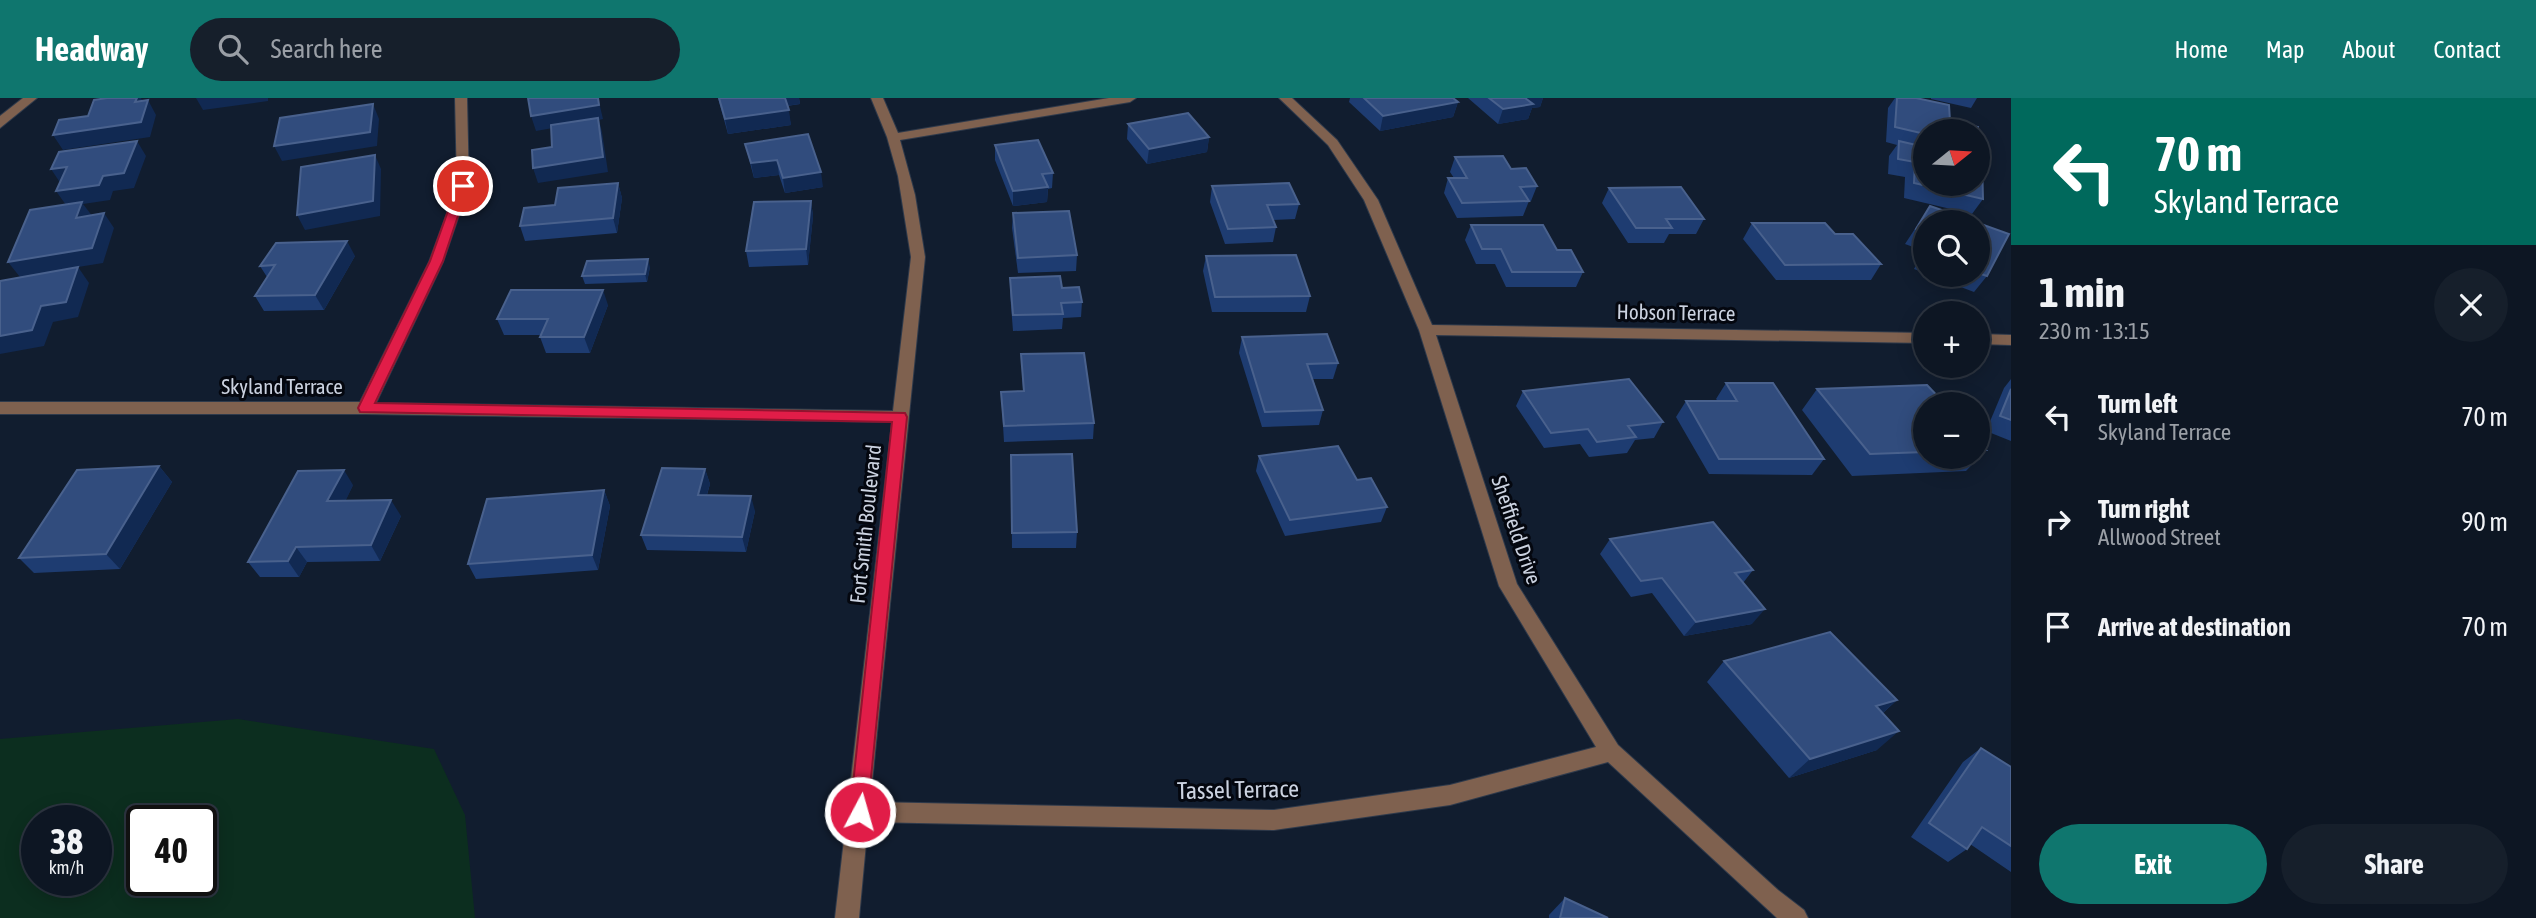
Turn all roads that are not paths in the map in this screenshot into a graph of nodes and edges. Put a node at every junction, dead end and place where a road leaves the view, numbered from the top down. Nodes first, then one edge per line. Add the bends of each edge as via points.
1 (31, 98) edge
2 (461, 98) edge
3 (877, 98) edge
4 (1130, 98) edge
5 (1285, 98) edge
6 (0, 124) edge
7 (896, 137) junction
8 (1427, 330) junction
9 (1913, 338) edge
10 (1990, 339) edge
11 (2011, 340) edge
12 (0, 408) edge
13 (365, 408) junction
14 (900, 417) junction
15 (1611, 752) junction
16 (860, 812) junction
17 (847, 918) edge
18 (1796, 918) edge

1 - 6 street
2 - 13 street via 463,186 436,261
3 - 7 street, Fort Smith Boulevard
4 - 7 street
5 - 8 street, Sheffield Drive via 1333,143 1371,200
7 - 14 street, Fort Smith Boulevard via 918,257
8 - 9 street, Hobson Terrace
8 - 15 street, Sheffield Drive via 1508,586
10 - 11 street
12 - 13 street, Skyland Terrace
13 - 14 street, Skyland Terrace
14 - 16 street, Fort Smith Boulevard
15 - 16 street, Tassel Terrace via 1450,795 1274,820
15 - 18 street, Sheffield Drive
16 - 17 street, Fort Smith Boulevard

